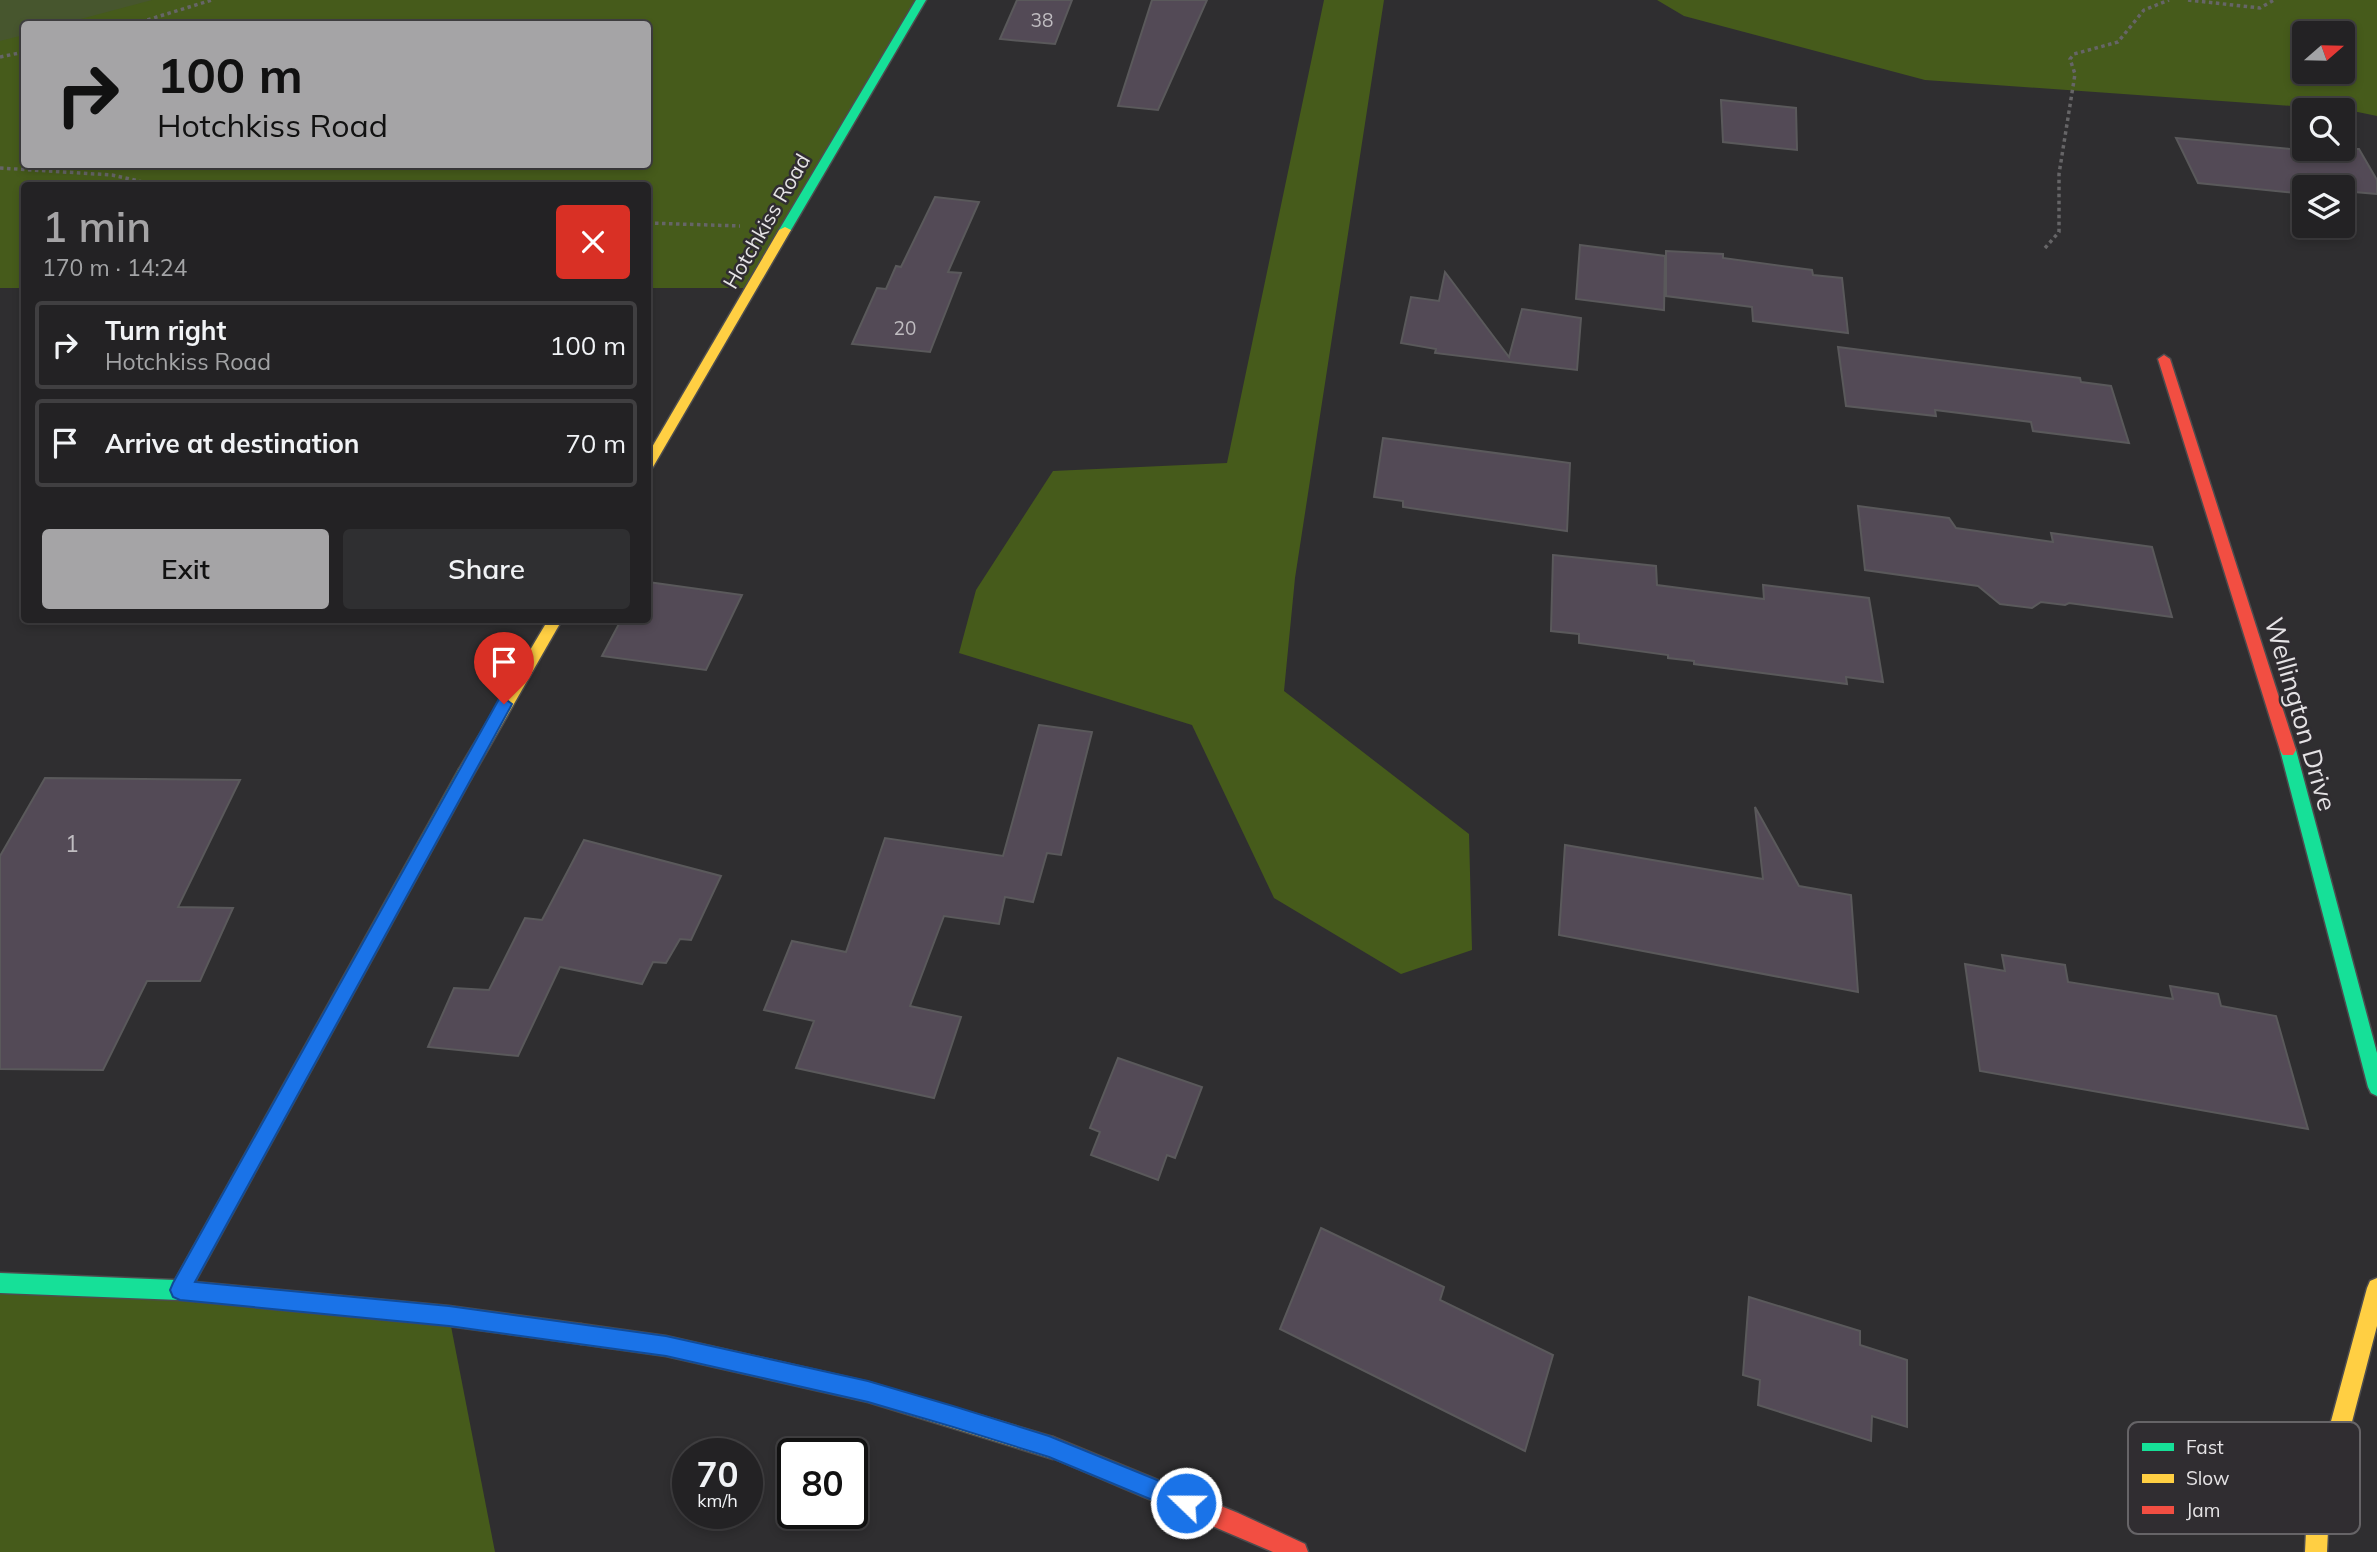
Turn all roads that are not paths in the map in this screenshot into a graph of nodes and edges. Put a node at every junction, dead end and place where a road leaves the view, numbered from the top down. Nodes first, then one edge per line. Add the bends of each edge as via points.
1 (921, 0) edge
2 (2164, 359) dead end
3 (651, 459) edge
4 (553, 623) edge
5 (2377, 1087) edge
6 (0, 1283) edge
7 (2377, 1288) edge
8 (180, 1290) junction
9 (2341, 1422) edge
10 (2317, 1534) edge
11 (1297, 1552) edge
12 (2316, 1552) edge

1 - 3 main road, Hotchkiss Road
2 - 5 main road, Wellington Drive via 2286,741
4 - 8 main road via 493,722
6 - 8 main road
7 - 9 main road
8 - 11 main road via 449,1316 666,1346 855,1388 1049,1447
10 - 12 main road

